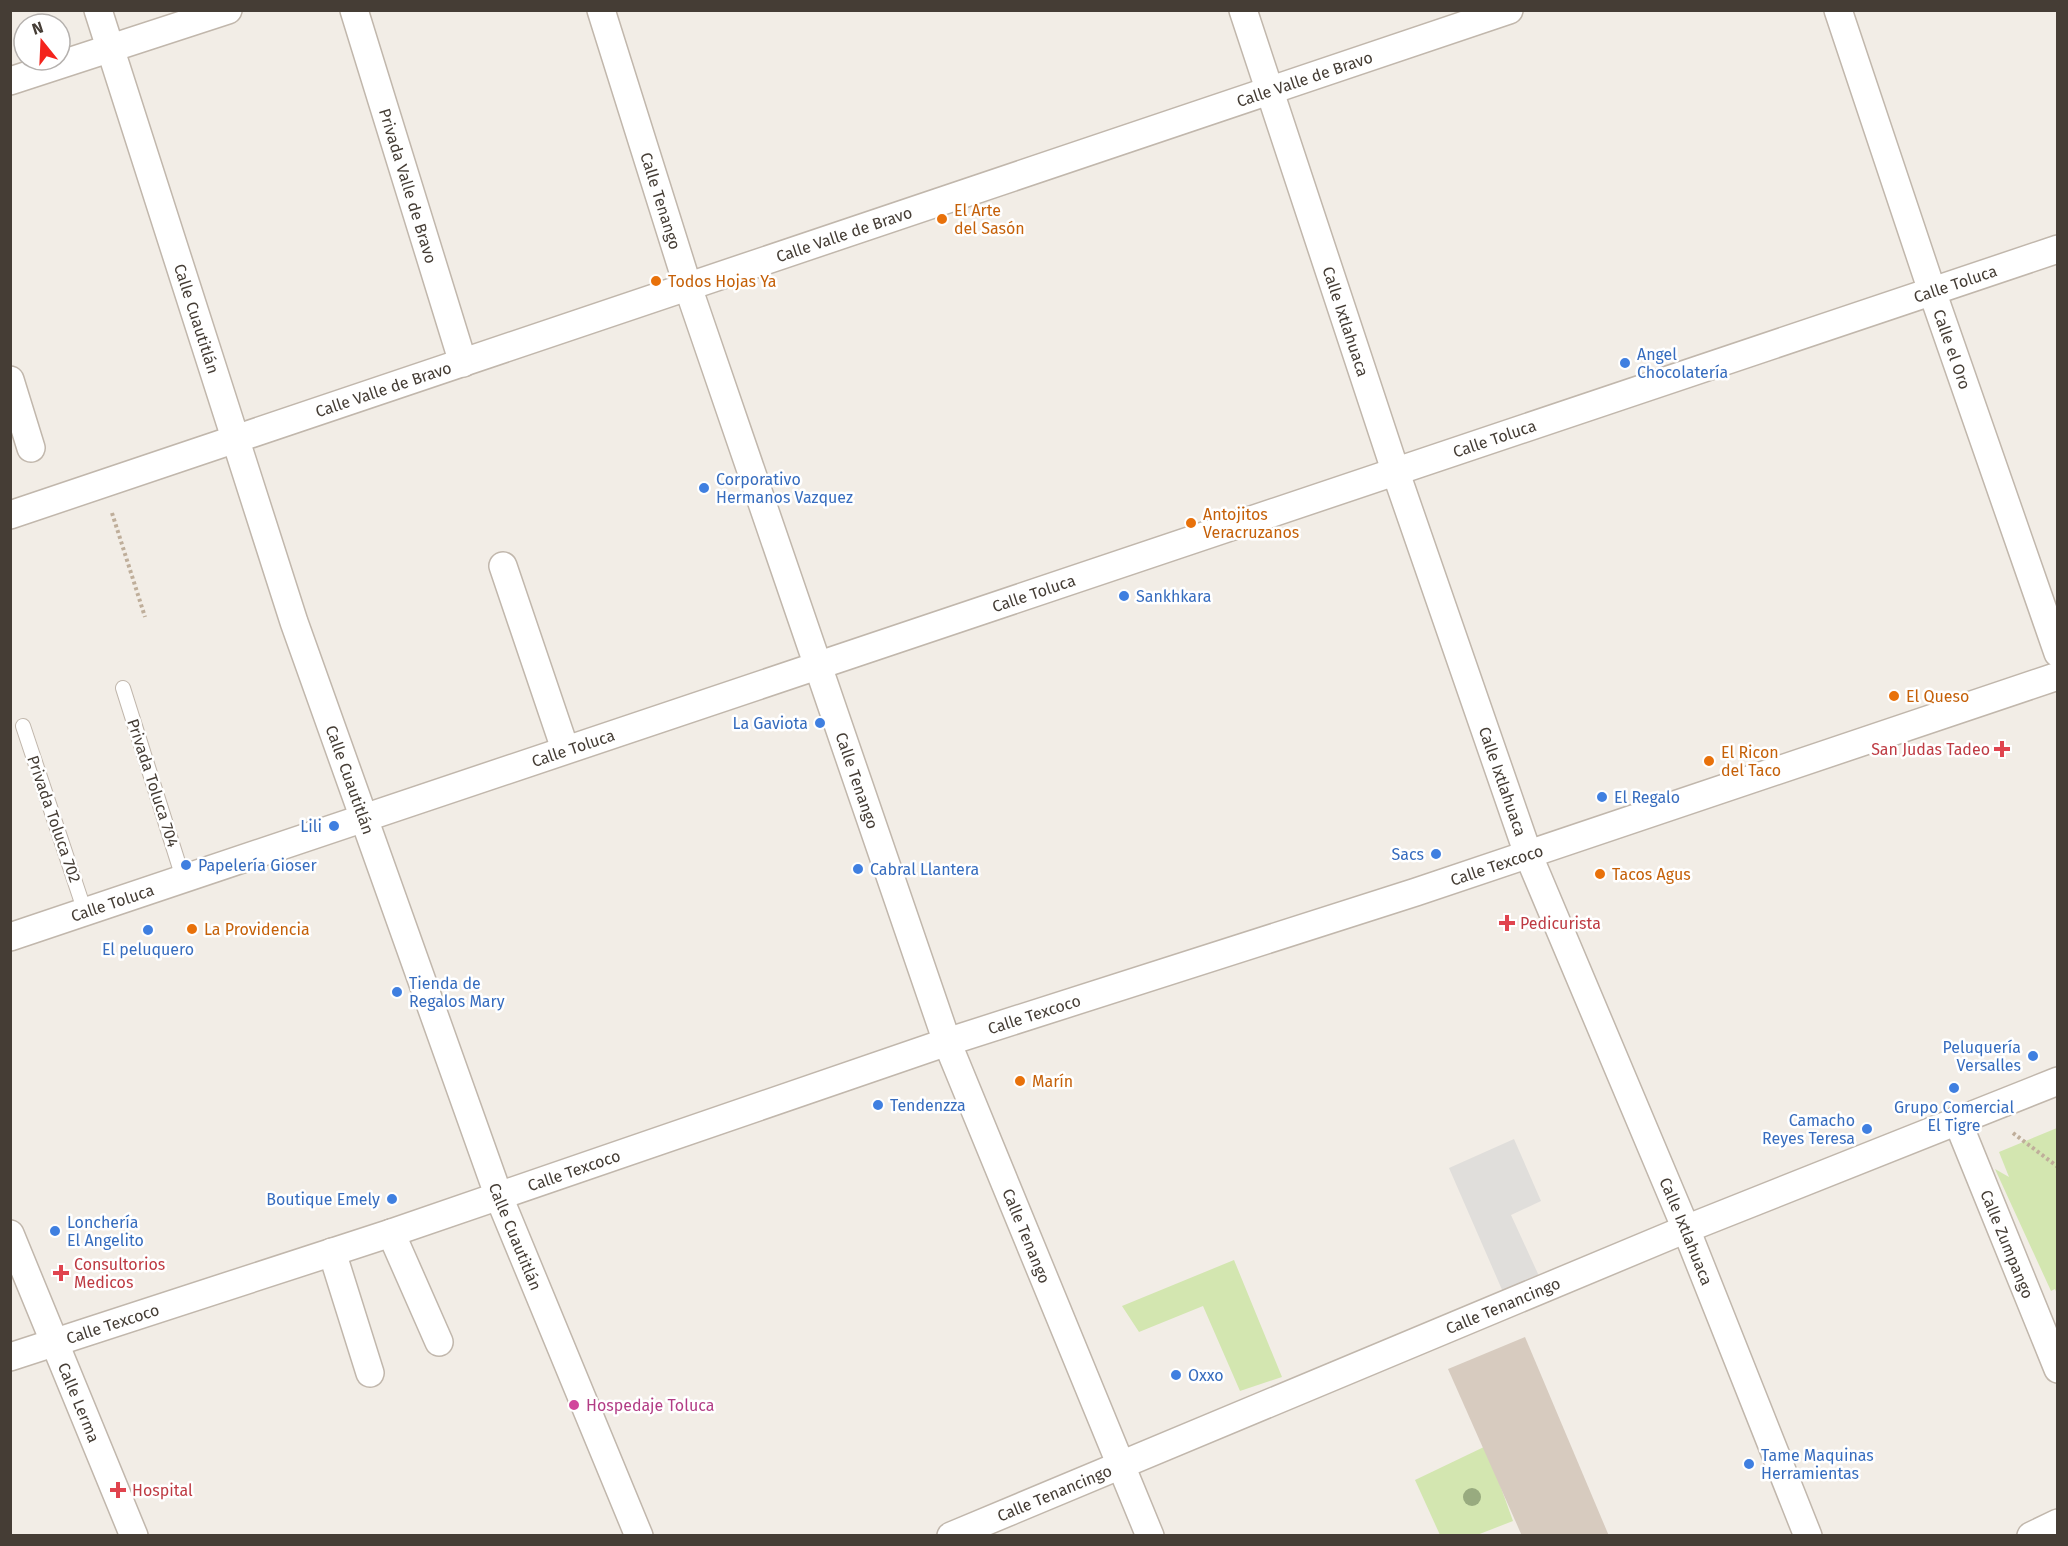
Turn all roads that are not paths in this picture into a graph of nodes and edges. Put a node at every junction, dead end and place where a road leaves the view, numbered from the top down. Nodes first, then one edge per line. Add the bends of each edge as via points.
1 (98, 10) edge
2 (228, 10) edge
3 (354, 10) edge
4 (601, 10) edge
5 (1243, 10) edge
6 (1509, 10) edge
7 (1838, 10) edge
8 (110, 47) junction
9 (10, 81) edge
10 (1269, 92) junction
11 (2058, 249) edge
12 (688, 287) junction
13 (1932, 291) junction
14 (463, 363) junction
15 (10, 380) edge
16 (235, 440) junction
17 (31, 448) dead end
18 (1396, 473) junction
19 (10, 515) edge
20 (503, 566) dead end
21 (2058, 652) edge
22 (818, 665) junction
23 (2058, 676) edge
24 (123, 688) dead end
25 (23, 726) dead end
26 (565, 749) junction
27 (364, 820) junction
28 (1528, 854) junction
29 (183, 878) junction
30 (85, 912) junction
31 (10, 937) edge
32 (947, 1042) junction
33 (2058, 1081) edge
34 (1957, 1120) junction
35 (499, 1197) junction
36 (1686, 1229) junction
37 (391, 1233) junction
38 (10, 1234) edge
39 (332, 1252) junction
40 (55, 1342) junction
41 (439, 1342) dead end
42 (10, 1357) edge
43 (2058, 1369) edge
44 (370, 1373) dead end
45 (1120, 1466) junction
46 (2058, 1523) edge
47 (134, 1536) edge
48 (639, 1536) edge
49 (951, 1536) edge
50 (1150, 1536) edge
51 (1808, 1536) edge
52 (2031, 1536) edge

1 - 8 street, Calle Cuautitlán
2 - 8 street
3 - 14 street, Privada Valle de Bravo
4 - 12 street, Calle Tenango
5 - 10 street, Calle Ixtlahuaca
6 - 10 street, Calle Valle de Bravo
7 - 13 street, Calle el Oro
8 - 9 street
8 - 16 street, Calle Cuautitlán
10 - 12 street, Calle Valle de Bravo
10 - 18 street, Calle Ixtlahuaca
11 - 13 street, Calle Toluca
12 - 14 street, Calle Valle de Bravo
12 - 22 street, Calle Tenango
13 - 18 street, Calle Toluca
13 - 21 street, Calle el Oro
14 - 16 street, Calle Valle de Bravo
15 - 17 street
16 - 19 street, Calle Valle de Bravo
16 - 27 street, Calle Cuautitlán
18 - 22 street, Calle Toluca
18 - 28 street, Calle Ixtlahuaca
20 - 26 street
22 - 26 street, Calle Toluca
22 - 32 street, Calle Tenango
23 - 28 street, Calle Texcoco
24 - 29 lane, Privada Toluca 704
25 - 30 lane, Privada Toluca 702
26 - 27 street, Calle Toluca
27 - 29 street, Calle Toluca
27 - 35 street, Calle Cuautitlán
28 - 32 street, Calle Texcoco
28 - 36 street, Calle Ixtlahuaca
29 - 30 street, Calle Toluca
30 - 31 street, Calle Toluca
32 - 35 street, Calle Texcoco
32 - 45 street, Calle Tenango
33 - 34 street, Calle Tenancingo
34 - 36 street, Calle Tenancingo
34 - 43 street, Calle Zumpango
35 - 37 street, Calle Texcoco
35 - 48 street, Calle Cuautitlán
36 - 45 street, Calle Tenancingo
36 - 51 street, Calle Ixtlahuaca
37 - 39 street, Calle Texcoco
37 - 41 street
38 - 40 street, Calle Lerma
39 - 40 street, Calle Texcoco
39 - 44 street
40 - 42 street, Calle Texcoco
40 - 47 street, Calle Lerma
45 - 49 street, Calle Tenancingo
45 - 50 street, Calle Tenango
46 - 52 street

